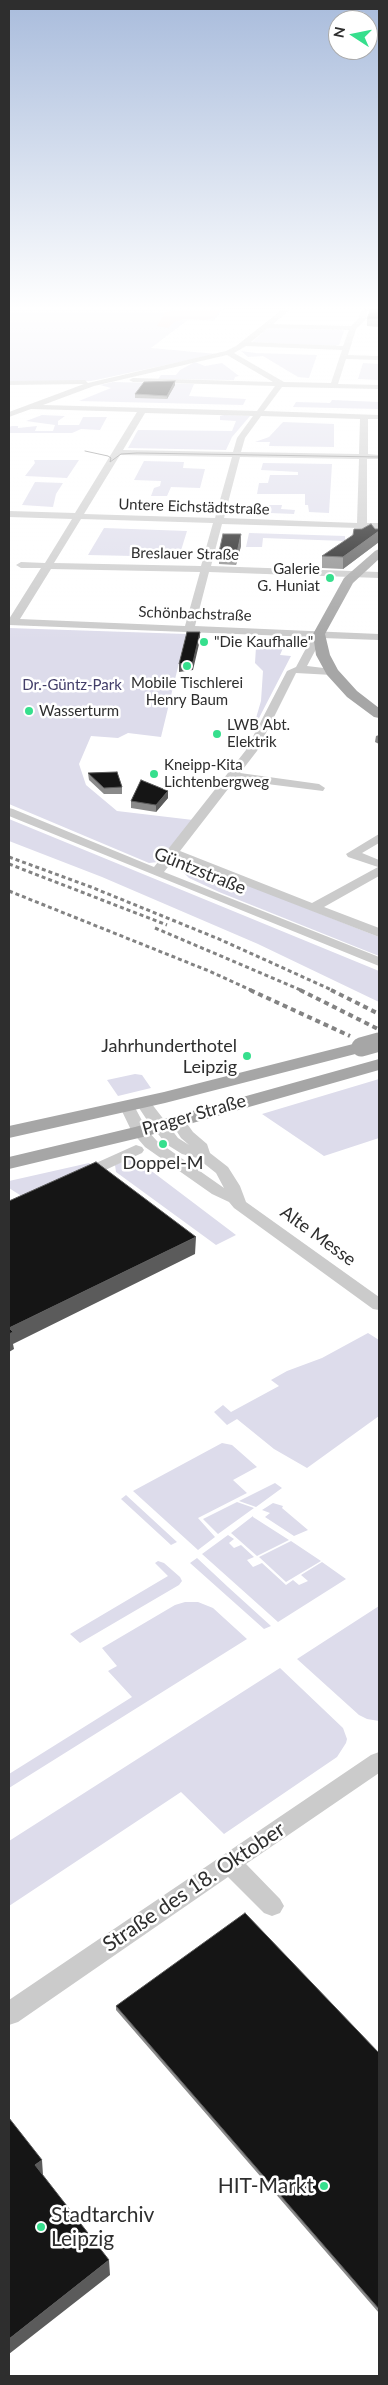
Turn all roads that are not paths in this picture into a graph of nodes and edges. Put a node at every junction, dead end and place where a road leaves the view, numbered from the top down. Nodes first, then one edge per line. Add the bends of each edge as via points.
1 (137, 419) edge
2 (256, 419) edge
3 (364, 419) edge
4 (116, 452) junction
5 (236, 454) junction
6 (363, 456) junction
7 (379, 457) edge
8 (9, 514) edge
9 (76, 517) junction
10 (217, 521) junction
11 (362, 526) junction
12 (379, 526) edge
13 (379, 530) edge
14 (379, 552) edge
15 (49, 562) junction
16 (21, 566) dead end
17 (205, 569) junction
18 (356, 574) junction
19 (379, 575) edge
20 (11, 622) edge
21 (189, 629) junction
22 (319, 634) junction
23 (379, 637) edge
24 (300, 669) junction
25 (332, 672) junction
26 (379, 714) edge
27 (233, 776) junction
28 (319, 788) dead end
29 (9, 812) edge
30 (379, 838) edge
31 (173, 852) junction
32 (379, 864) edge
33 (379, 870) edge
34 (156, 873) junction
35 (314, 907) junction
36 (379, 933) edge
37 (379, 962) edge
38 (379, 1042) edge
39 (379, 1064) edge
40 (135, 1104) junction
41 (178, 1121) junction
42 (159, 1126) junction
43 (9, 1132) edge
44 (138, 1141) junction
45 (203, 1155) junction
46 (9, 1163) edge
47 (66, 1182) edge
48 (235, 1199) junction
49 (379, 1305) edge
50 (379, 1761) edge
51 (230, 1863) junction
52 (272, 1906) dead end
53 (9, 2014) edge

1 - 4 street
2 - 5 street via 242,438
3 - 6 street
4 - 5 street
4 - 9 street
5 - 6 street
5 - 10 street
6 - 7 street
6 - 11 street
8 - 9 street, Untere Eichstädtstraße
9 - 10 street, Untere Eichstädtstraße
9 - 15 street
10 - 11 street, Untere Eichstädtstraße
10 - 17 street
11 - 12 street, Untere Eichstädtstraße
11 - 13 street
14 - 18 main road
15 - 16 street, Breslauer Straße
15 - 17 street, Breslauer Straße
15 - 20 street
17 - 18 street, Breslauer Straße
17 - 21 street
18 - 19 street, Breslauer Straße
18 - 22 main road via 348,581
20 - 21 street, Schönbachstraße
21 - 22 street, Schönbachstraße
22 - 23 street, Schönbachstraße
22 - 24 street
22 - 25 main road via 323,654
24 - 25 street
24 - 27 street via 292,671 251,750
25 - 26 main road via 352,694
27 - 28 street
27 - 31 street
29 - 34 street, Güntzstraße
30 - 32 street via 352,854
31 - 34 street
31 - 35 street, Güntzstraße
33 - 35 street
34 - 37 street, Güntzstraße
35 - 36 street, Güntzstraße
38 - 40 main road, Prager Straße, bridge
39 - 41 main road, Prager Straße
40 - 42 street
40 - 43 main road, Prager Straße
40 - 44 street, Alte Messe
41 - 42 main road, Prager Straße
41 - 45 street via 187,1135 201,1147
42 - 44 main road, Prager Straße
42 - 45 street via 172,1141 188,1151
44 - 46 main road, Prager Straße
44 - 47 street
44 - 48 street, Alte Messe via 151,1144 218,1192
45 - 48 street via 228,1178
48 - 49 street, Alte Messe
50 - 51 street, Straße des 18. Oktober
51 - 52 street
51 - 53 street, Straße des 18. Oktober

